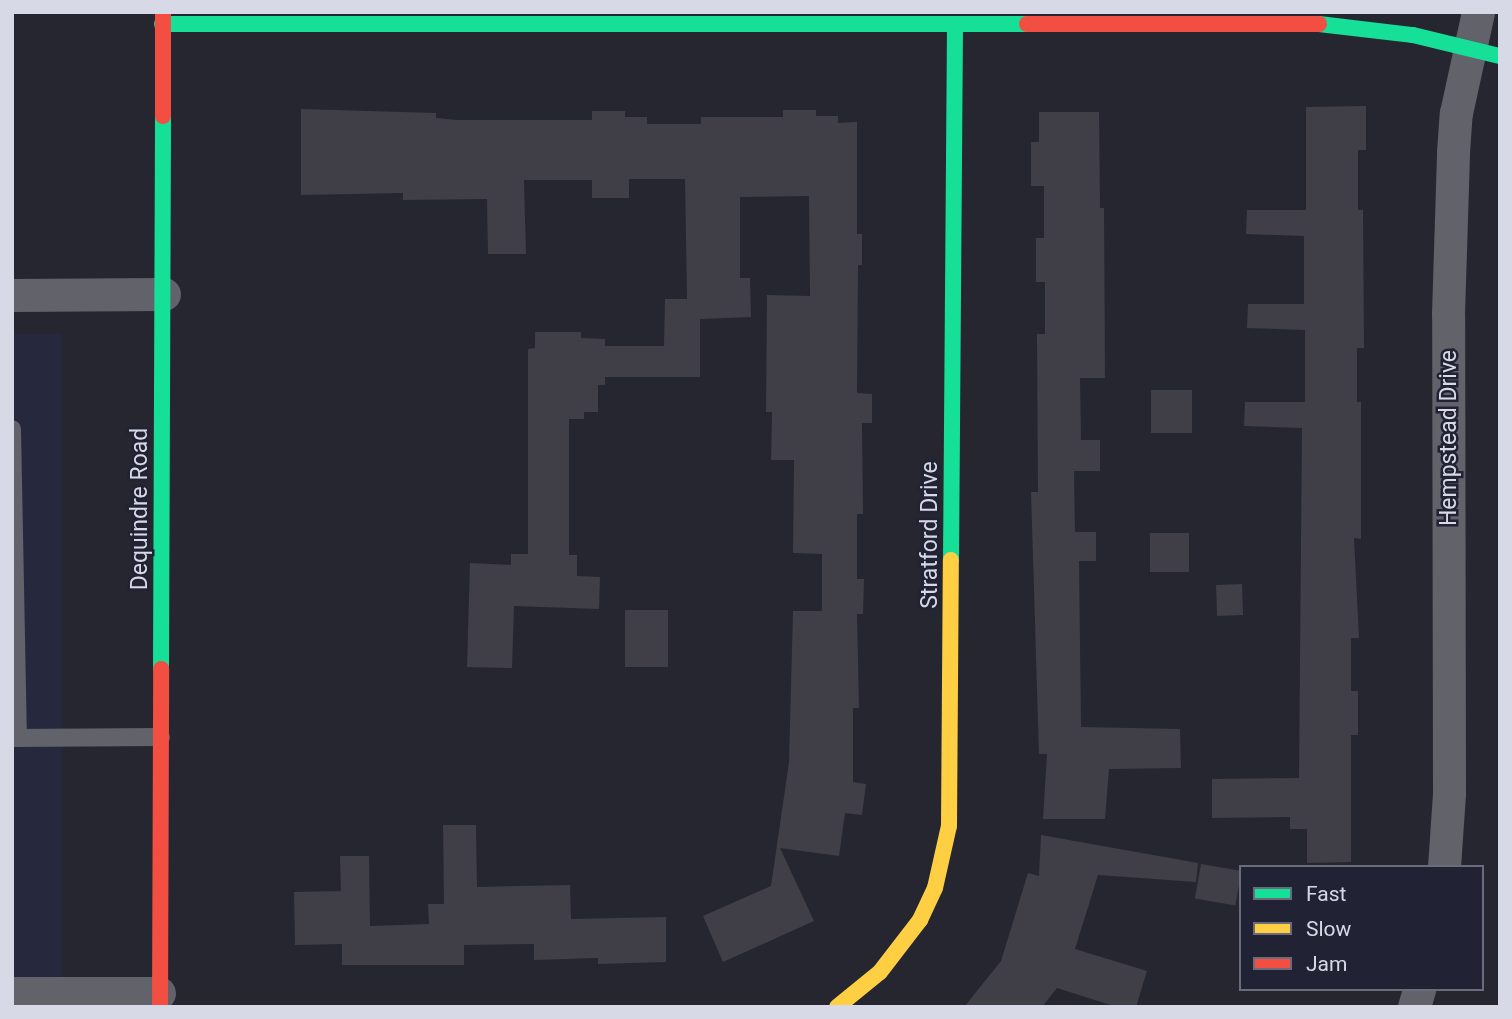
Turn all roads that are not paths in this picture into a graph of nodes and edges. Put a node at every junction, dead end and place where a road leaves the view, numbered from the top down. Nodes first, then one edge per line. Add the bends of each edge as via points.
1 (1478, 12) edge
2 (162, 18) edge
3 (955, 24) junction
4 (1484, 52) edge
5 (164, 294) junction
6 (12, 295) edge
7 (12, 429) edge
8 (162, 737) junction
9 (15, 738) edge
10 (1444, 865) edge
11 (12, 993) edge
12 (159, 1000) edge
13 (837, 1007) edge

1 - 4 street, Hempstead Drive
2 - 3 street
2 - 5 street, Dequindre Road
3 - 4 street via 1332,24 1413,35
3 - 13 street, Stratford Drive via 949,826 935,888 920,920 880,972
4 - 10 street, Hempstead Drive via 1456,113 1452,152 1449,780
5 - 6 street
5 - 8 street, Dequindre Road
7 - 9 lane
8 - 9 lane
8 - 12 street, Dequindre Road
11 - 12 street

